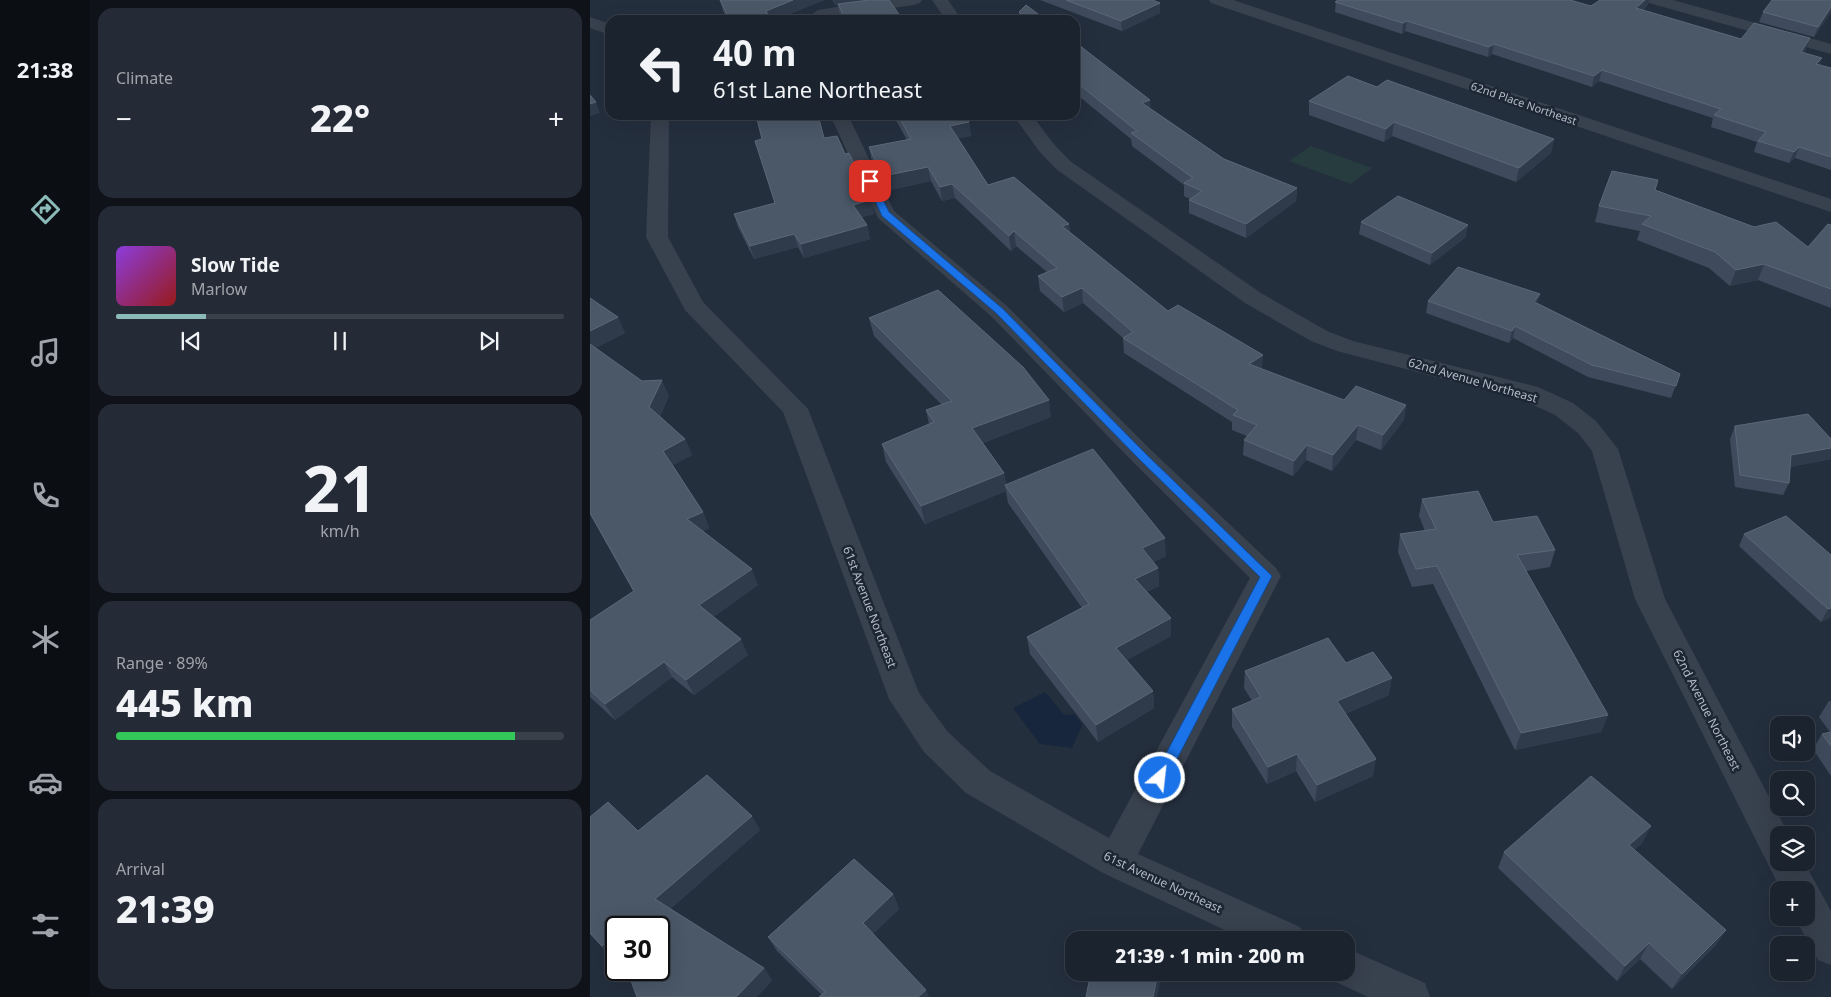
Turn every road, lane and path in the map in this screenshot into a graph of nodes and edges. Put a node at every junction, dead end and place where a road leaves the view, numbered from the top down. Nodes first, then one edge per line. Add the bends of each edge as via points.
1 (914, 0) edge
2 (940, 0) edge
3 (1217, 0) edge
4 (1655, 0) edge
5 (1715, 0) edge
6 (1702, 13) junction
7 (821, 15) edge
8 (950, 15) edge
9 (590, 22) edge
10 (605, 28) edge
11 (1831, 49) edge
12 (660, 120) edge
13 (841, 120) edge
14 (1026, 120) edge
15 (1831, 206) edge
16 (1770, 833) edge
17 (1116, 861) junction
18 (1815, 918) edge
19 (1268, 931) edge
20 (1831, 947) edge
21 (1355, 972) edge
22 (1411, 997) edge

1 - 7 street
2 - 8 street
3 - 15 street, 62nd Place Northeast
4 - 6 street
5 - 6 street
6 - 11 street
9 - 10 street
12 - 17 street, 61st Avenue Northeast via 657,237 693,305 795,409 905,699 936,742 978,782
13 - 17 street via 885,214 1000,311 1142,457 1266,576
14 - 16 street, 62nd Avenue Northeast via 1063,165 1253,298 1319,336 1345,346 1529,393 1564,408 1587,427 1606,449 1650,600
17 - 19 street, 61st Avenue Northeast
18 - 20 street
21 - 22 street

